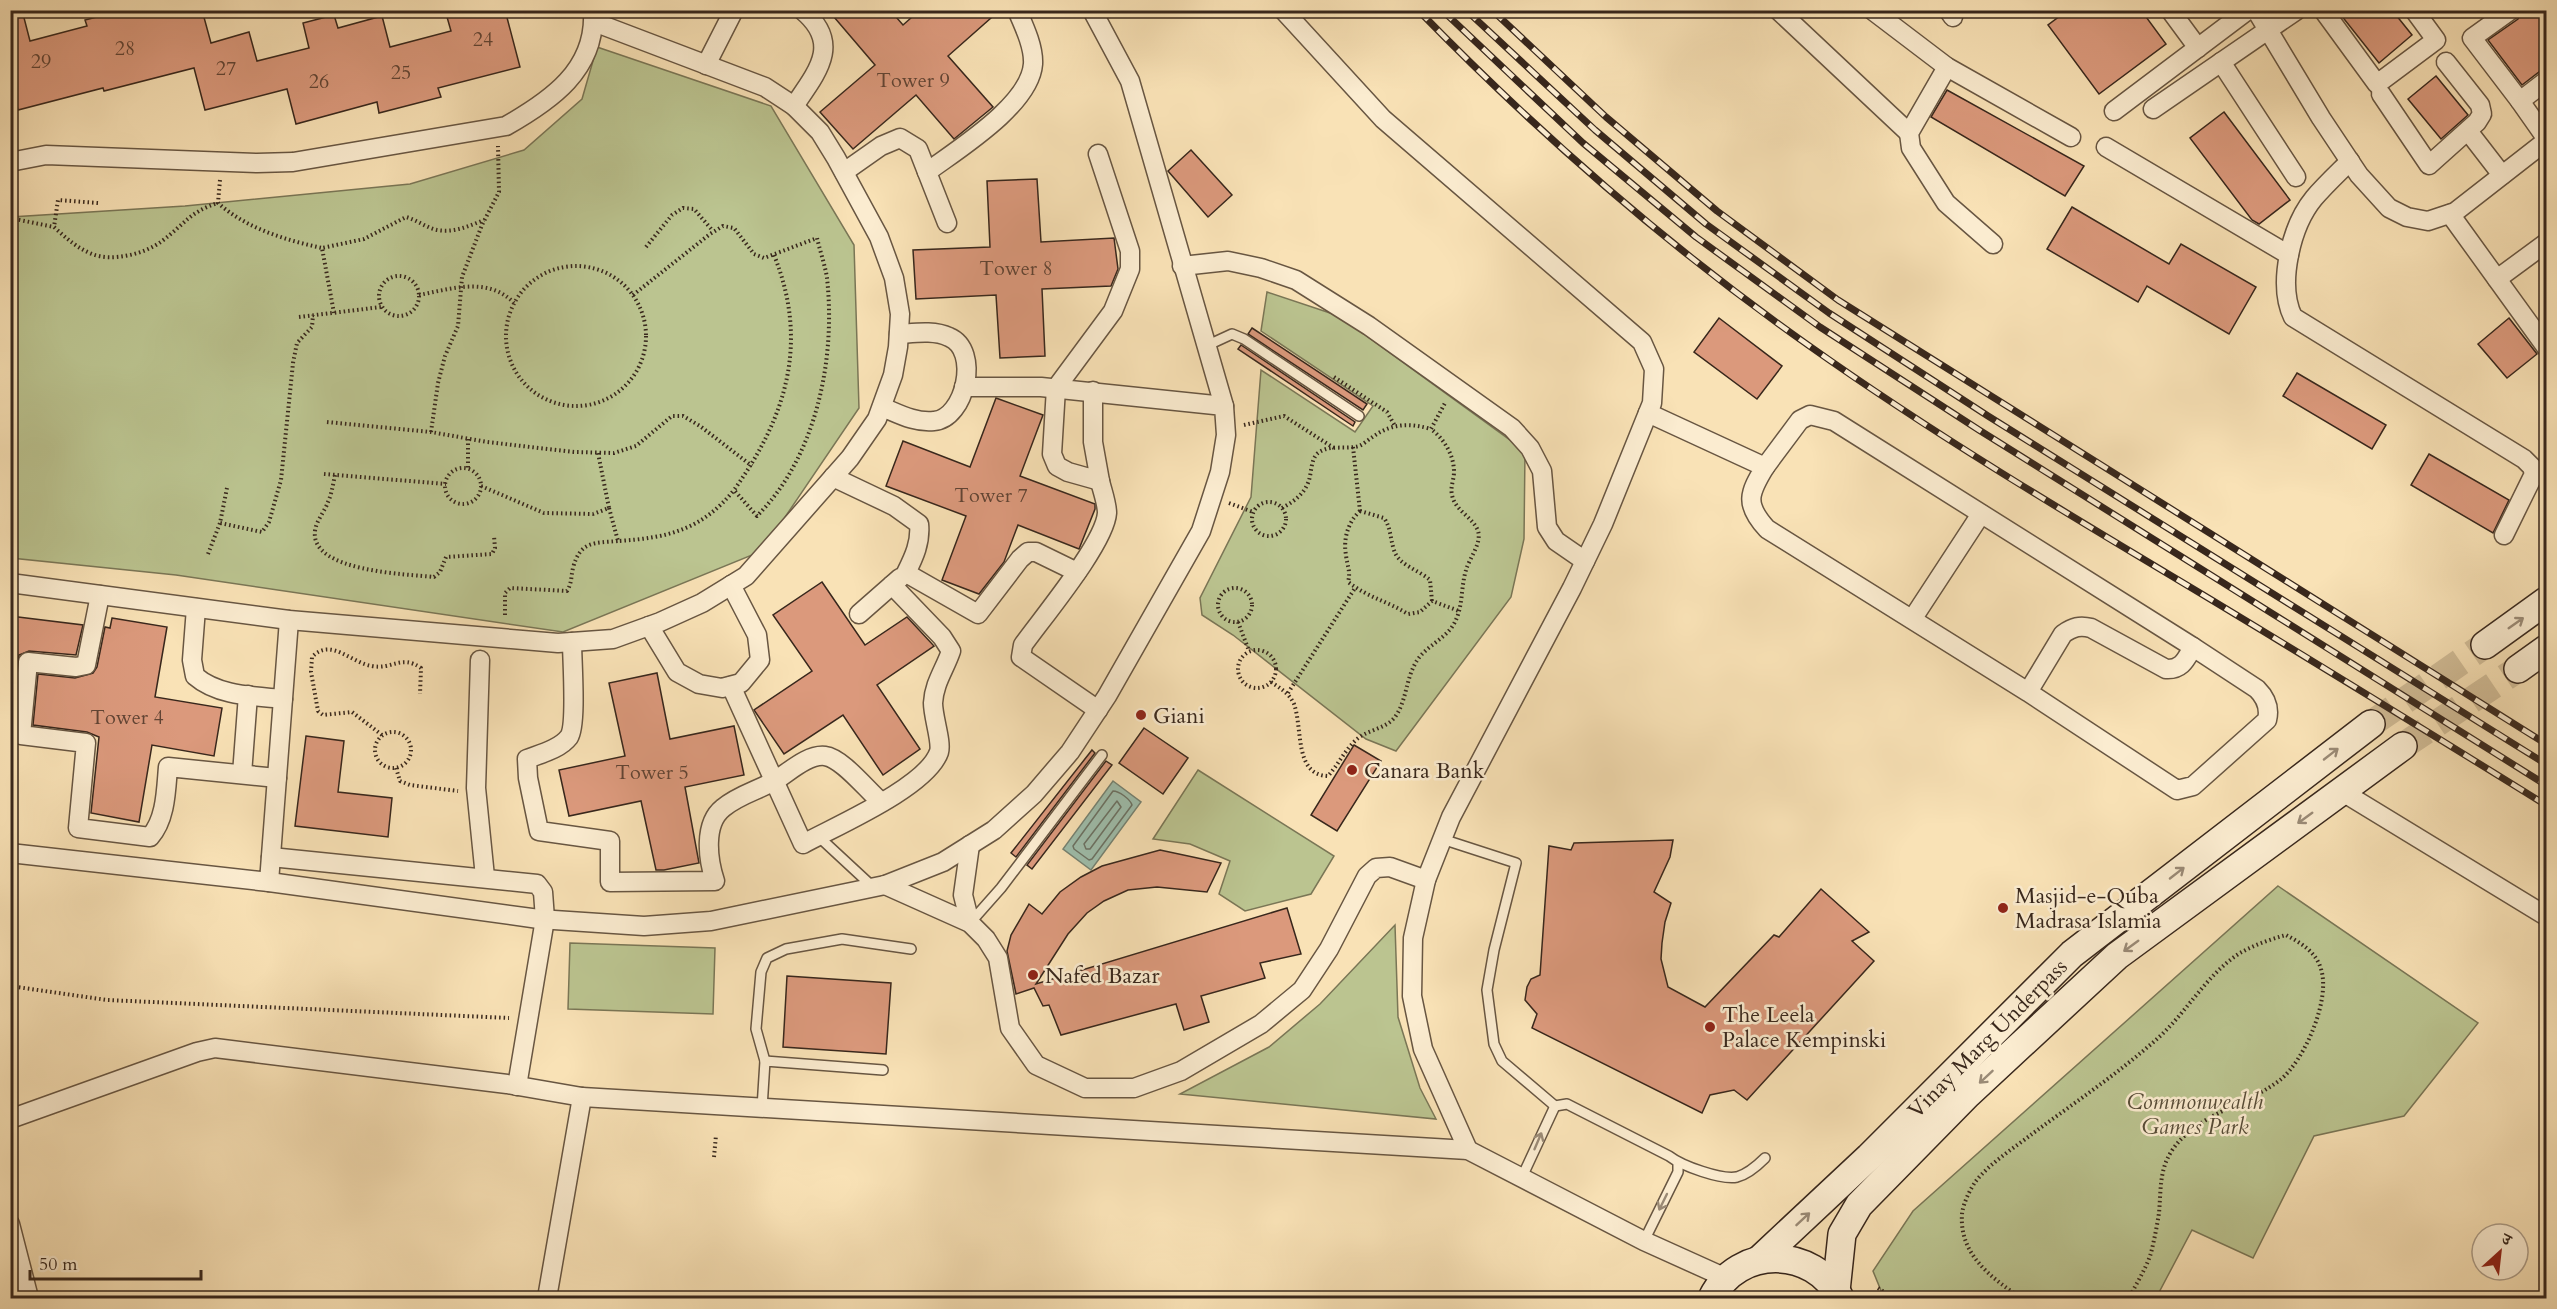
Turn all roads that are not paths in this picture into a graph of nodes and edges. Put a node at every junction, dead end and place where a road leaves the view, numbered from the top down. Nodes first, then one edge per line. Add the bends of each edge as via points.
1 (734, 10) edge
2 (1017, 10) edge
3 (1092, 10) edge
4 (1283, 10) edge
5 (1778, 10) edge
6 (1872, 10) edge
7 (2170, 10) edge
8 (2248, 10) edge
9 (2256, 10) edge
10 (2297, 10) edge
11 (2323, 10) edge
12 (2414, 10) edge
13 (2511, 10) edge
14 (807, 12) edge
15 (594, 16) edge
16 (2268, 30) junction
17 (2198, 48) junction
18 (2221, 62) junction
19 (2446, 62) dead end
20 (706, 65) junction
21 (1947, 67) junction
22 (2547, 81) edge
23 (2381, 94) dead end
24 (2520, 101) junction
25 (794, 106) junction
26 (2153, 109) dead end
27 (2114, 111) dead end
28 (2468, 131) junction
29 (1909, 133) junction
30 (2071, 137) dead end
31 (2547, 140) edge
32 (2106, 147) dead end
33 (1098, 154) dead end
34 (2350, 161) junction
35 (10, 162) edge
36 (844, 172) junction
37 (927, 172) junction
38 (2502, 175) junction
39 (2296, 177) dead end
40 (2450, 214) junction
41 (947, 224) dead end
42 (2547, 243) edge
43 (1993, 244) dead end
44 (2289, 255) junction
45 (1182, 266) junction
46 (2497, 279) junction
47 (899, 334) junction
48 (1206, 346) junction
49 (2547, 347) edge
50 (964, 387) junction
51 (1056, 388) junction
52 (1093, 392) junction
53 (1224, 406) junction
54 (882, 407) junction
55 (1648, 413) junction
56 (1359, 416) dead end
57 (1765, 467) junction
58 (833, 477) junction
59 (1100, 481) junction
60 (1981, 514) junction
61 (2504, 535) dead end
62 (1585, 561) junction
63 (1077, 572) junction
64 (899, 579) junction
65 (10, 583) edge
66 (731, 585) junction
67 (100, 595) junction
68 (2547, 601) edge
69 (196, 608) junction
70 (859, 614) dead end
71 (1912, 618) junction
72 (289, 620) junction
73 (649, 626) junction
74 (572, 642) junction
75 (2485, 645) tunnel mouth
76 (2193, 647) junction
77 (2547, 649) edge
78 (19, 660) edge
79 (480, 660) dead end
80 (2518, 669) tunnel mouth
81 (731, 686) junction
82 (2028, 692) junction
83 (248, 695) junction
84 (283, 699) junction
85 (1098, 710) junction
86 (2371, 724) tunnel mouth
87 (16, 734) edge
88 (2403, 746) tunnel mouth
89 (1102, 755) dead end
90 (242, 774) junction
91 (277, 778) junction
92 (775, 781) junction
93 (2341, 791) junction
94 (880, 802) junction
95 (818, 836) junction
96 (1442, 839) junction
97 (970, 845) junction
98 (10, 854) edge
99 (270, 857) junction
100 (485, 877) junction
101 (1426, 880) junction
102 (269, 882) junction
103 (879, 886) junction
104 (2547, 916) edge
105 (545, 919) junction
106 (970, 923) junction
107 (911, 949) dead end
108 (765, 1061) junction
109 (883, 1070) dead end
110 (516, 1086) junction
111 (582, 1097) junction
112 (1555, 1106) junction
113 (762, 1108) junction
114 (10, 1119) edge
115 (1468, 1150) junction
116 (1765, 1158) dead end
117 (1678, 1163) junction
118 (1522, 1177) junction
119 (10, 1224) edge
120 (1644, 1241) junction
121 (1760, 1259) junction
122 (1719, 1288) edge
123 (1838, 1295) edge
124 (29, 1299) edge
125 (548, 1299) edge

1 - 20 street
2 - 37 street via 1033,64 1026,85 1001,117
3 - 45 street via 1130,81
4 - 55 street via 1383,119 1642,342 1654,369
5 - 29 street
6 - 21 street
7 - 17 street
8 - 17 street
9 - 16 street
10 - 16 street
11 - 12 street via 2377,84 2436,40
13 - 24 street via 2472,38
14 - 25 street via 819,25 825,43 822,57
15 - 20 street
15 - 35 street via 584,58 564,87 506,126 293,162 46,155
16 - 18 street
16 - 34 street
17 - 27 street
18 - 26 street
18 - 39 street
19 - 28 street via 2480,105 2482,114
20 - 25 street via 765,87
21 - 29 street
21 - 30 street
22 - 24 street
23 - 28 street via 2429,165
24 - 31 street
25 - 36 street via 820,132
28 - 38 street
29 - 43 street via 1911,148 1946,204
31 - 38 street
32 - 44 street
33 - 51 street via 1130,251 1130,269 1113,311
34 - 40 street via 2389,208 2428,221
34 - 44 street via 2313,199
36 - 37 street via 881,146 900,138 918,149
36 - 47 street via 879,237 894,278
37 - 41 street
38 - 40 street
40 - 46 street
42 - 46 street
44 - 61 street via 2285,270 2286,304 2293,317 2532,466 2534,474
45 - 48 street
45 - 62 street via 1228,261 1296,280 1369,326 1512,428 1530,448 1542,471 1547,527 1556,541
46 - 49 street
47 - 50 street via 950,337 962,347 968,361
47 - 54 street via 893,375
48 - 53 street
48 - 56 lane via 1232,334 1244,339
50 - 51 street
50 - 54 street via 956,409 937,422 912,420
51 - 52 street
51 - 59 street via 1054,460 1068,472
52 - 53 street
52 - 59 street via 1093,442
53 - 85 street via 1226,435 1220,472 1201,531
54 - 58 street via 850,458
55 - 57 street
55 - 62 street
57 - 60 street via 1800,420 1810,415 1821,417 1834,421
57 - 71 street via 1753,486 1750,501 1756,517 1767,529
58 - 64 street via 894,506 919,524 915,554
58 - 66 street via 746,576
59 - 63 street via 1107,512 1099,536
60 - 71 street
60 - 76 street
62 - 96 street
63 - 64 street via 1036,552 1028,552 978,614
63 - 85 street via 1023,645 1021,657
64 - 70 street
64 - 94 street via 951,651 933,702 939,752 930,766 902,791
65 - 67 street
66 - 73 street via 702,603
66 - 81 street via 757,635 760,660 741,683
67 - 69 street
67 - 78 street via 86,665
75 -> 68 main road
69 - 72 street
69 - 83 street via 192,660 195,676 205,685
71 - 82 street
72 - 74 street
72 - 84 street
73 - 74 street via 613,639
73 - 81 street via 677,672 699,684
74 - 92 street via 574,718 570,736 527,759 528,778 539,831 610,841 610,882 715,881 710,833 720,809
76 - 82 street via 2181,666 2166,669 2091,628 2073,628 2063,634
76 - 82 street via 2258,689 2269,712 2267,720 2193,786 2177,790
77 - 80 main road
78 - 87 street
79 - 100 street via 477,793
81 - 92 street
83 - 84 street
83 - 90 street
84 - 91 street
85 - 97 street via 1070,752 1034,794 994,830
121 -> 86 main road, Vinay Marg Underpass via 1869,1157 2072,954
87 - 90 street via 86,743 78,828 150,837 158,828 168,766
88 - 93 main road, Vinay Marg Underpass
89 - 106 lane
90 - 91 street
91 - 99 street
92 - 94 street via 808,760 823,756 837,761
92 - 95 street via 803,844
93 - 104 street
93 -> 123 main road, Vinay Marg Underpass via 2117,956 1967,1095 1859,1205 1842,1234
94 - 95 street
95 - 103 lane
96 - 101 street
96 - 112 lane via 1516,863 1487,990 1494,1044 1502,1061
97 - 103 street via 943,862
97 - 106 street via 963,895
98 - 102 street
99 - 100 street
99 - 102 street
100 - 105 street via 537,884 543,892
101 - 106 street via 1390,867 1376,868 1367,876 1329,949 1302,990 1261,1024 1191,1065 1134,1088 1085,1088 1036,1065 1010,1028 998,958
101 - 115 street via 1413,938 1412,996 1422,1049
102 - 105 street
103 - 105 street via 711,921 644,926
103 - 106 street
105 - 110 street
107 - 108 lane via 842,939 786,949 767,958 761,972 756,1029
108 - 109 lane
108 - 113 lane
110 - 111 street
110 - 114 street via 215,1048
111 - 113 street
111 - 125 street
112 - 117 lane via 1567,1104
118 -> 112 lane
113 - 115 street
115 - 118 street
116 - 117 lane via 1753,1170 1736,1177
117 -> 120 lane via 1678,1172
118 - 120 street
119 - 124 street
120 - 122 street
121 - 122 main road via 1742,1266
121 - 123 main road via 1782,1258 1803,1263 1822,1275

